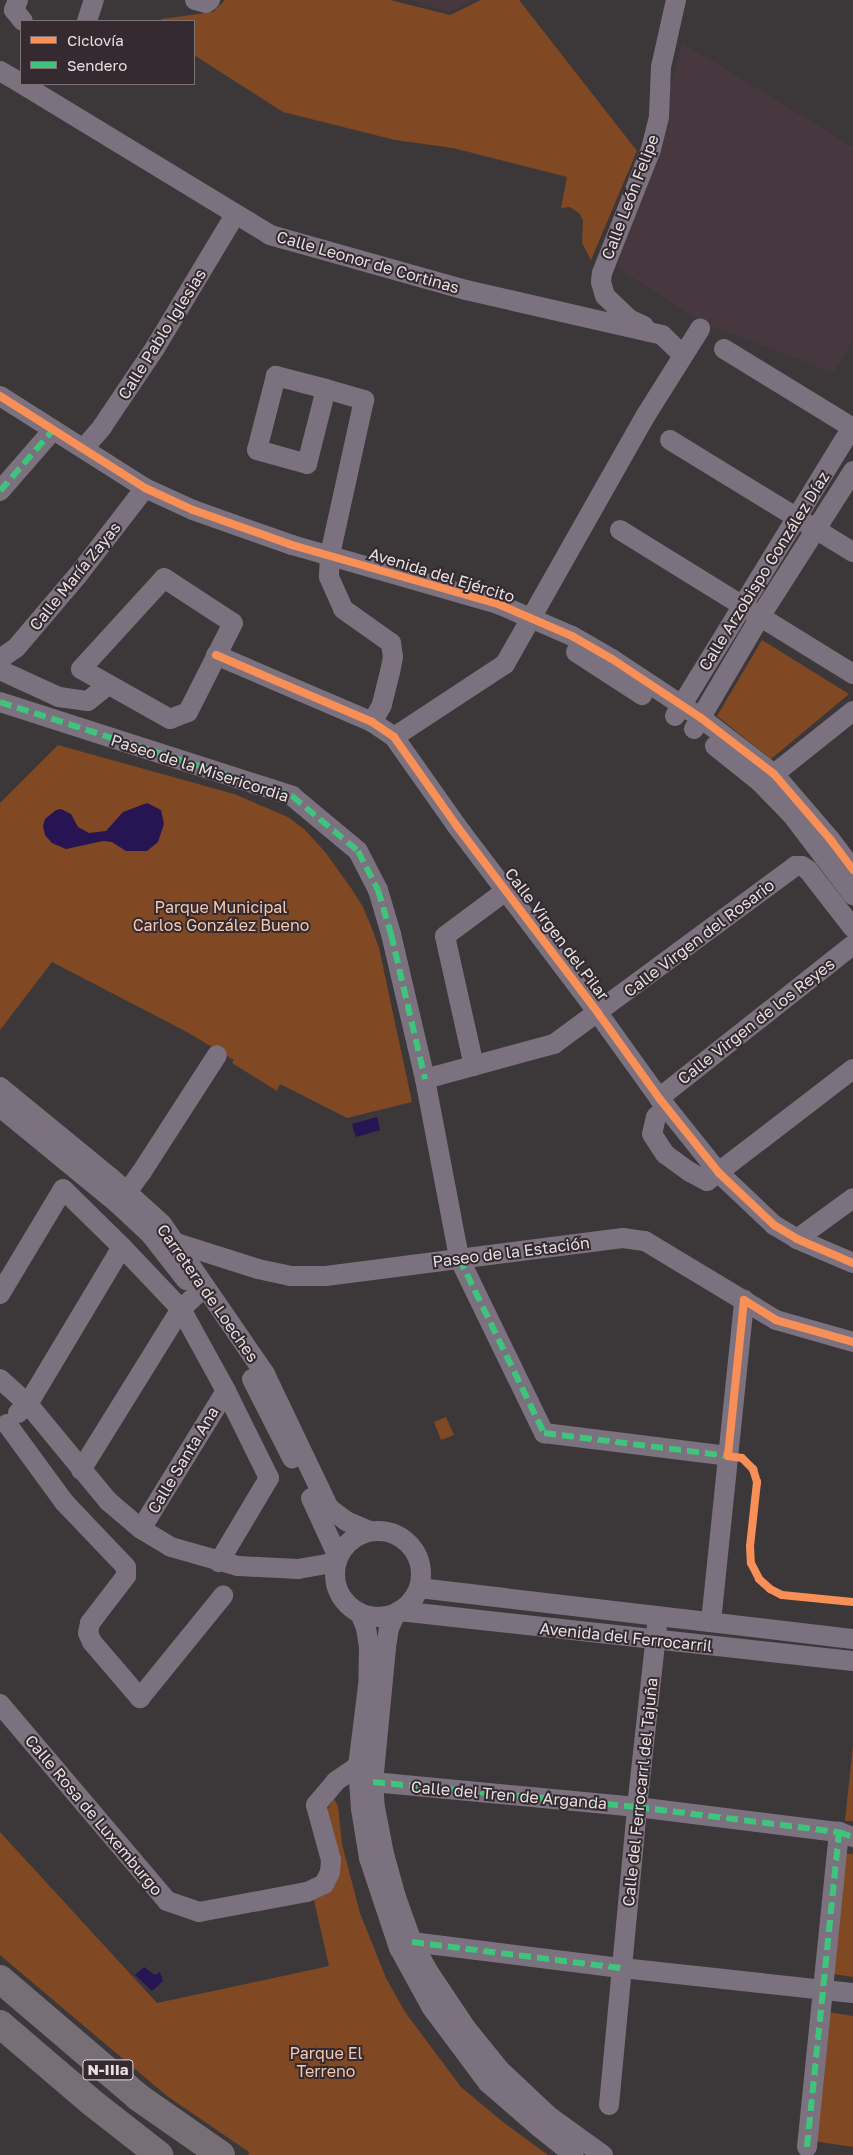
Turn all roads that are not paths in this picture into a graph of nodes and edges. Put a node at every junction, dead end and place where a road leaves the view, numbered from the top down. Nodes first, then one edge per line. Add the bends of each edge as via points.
1 (18, 0) edge
2 (94, 0) edge
3 (195, 0) edge
4 (210, 0) edge
5 (676, 0) edge
6 (22, 20) edge
7 (87, 20) edge
8 (0, 70) edge
9 (20, 82) edge
10 (25, 85) edge
11 (235, 215) junction
12 (700, 330) dead end
13 (662, 335) junction
14 (724, 349) dead end
15 (683, 355) junction
16 (335, 390) junction
17 (0, 396) edge
18 (853, 427) edge
19 (53, 430) junction
20 (670, 440) dead end
21 (84, 448) junction
22 (853, 471) edge
23 (145, 488) junction
24 (0, 491) edge
25 (798, 518) junction
26 (620, 530) dead end
27 (816, 530) junction
28 (853, 552) edge
29 (330, 555) junction
30 (742, 606) junction
31 (760, 617) junction
32 (531, 618) junction
33 (216, 655) junction
34 (0, 659) edge
35 (0, 670) edge
36 (853, 674) edge
37 (108, 685) junction
38 (0, 702) edge
39 (678, 711) junction
40 (853, 711) edge
41 (372, 722) junction
42 (697, 724) junction
43 (394, 737) junction
44 (774, 774) junction
45 (853, 870) edge
46 (507, 890) junction
47 (853, 895) edge
48 (853, 928) edge
49 (853, 944) edge
50 (598, 1013) junction
51 (217, 1055) dead end
52 (474, 1066) junction
53 (853, 1069) edge
54 (425, 1079) junction
55 (0, 1087) edge
56 (662, 1102) junction
57 (0, 1106) edge
58 (719, 1173) junction
59 (122, 1198) junction
60 (853, 1198) edge
61 (151, 1235) junction
62 (797, 1239) junction
63 (176, 1243) junction
64 (122, 1247) junction
65 (459, 1258) junction
66 (853, 1263) edge
67 (201, 1291) junction
68 (0, 1294) edge
69 (744, 1300) junction
70 (180, 1310) junction
71 (853, 1342) edge
72 (0, 1380) edge
73 (226, 1391) junction
74 (28, 1404) junction
75 (3, 1427) edge
76 (728, 1456) junction
77 (81, 1470) junction
78 (141, 1529) junction
79 (370, 1531) junction
80 (337, 1560) junction
81 (220, 1562) junction
82 (419, 1588) junction
83 (223, 1596) dead end
84 (360, 1612) junction
85 (398, 1612) junction
86 (658, 1616) junction
87 (711, 1622) junction
88 (853, 1639) edge
89 (655, 1641) junction
90 (853, 1661) edge
91 (0, 1704) edge
92 (358, 1766) junction
93 (373, 1782) junction
94 (637, 1807) junction
95 (846, 1834) edge
96 (412, 1942) junction
97 (622, 1972) junction
98 (0, 1979) edge
99 (824, 1990) junction
100 (853, 1993) edge
101 (0, 2024) edge
102 (609, 2105) dead end
103 (807, 2147) dead end
104 (159, 2155) edge
105 (221, 2155) edge
106 (574, 2155) edge
107 (603, 2155) edge

1 - 6 street via 14,10
2 - 7 street
3 - 4 street via 206,3
5 - 13 street, Calle León Felipe via 661,68 659,116 651,149 604,264 601,282 605,296 630,319
8 - 9 street, Calle Leonor de Cortinas
10 - 11 street, Calle Leonor de Cortinas
11 - 13 street, Calle Leonor de Cortinas via 270,236 466,290
11 - 21 street, Calle Pablo Iglesias via 155,348 102,428
12 - 15 street
13 - 15 street
14 - 18 street
15 - 32 street
16 - 16 street via 306,464 257,450 276,376
16 - 29 street via 364,400
17 - 19 street, Avenida del Ejército
18 - 25 street, Calle Arzobispo González Díaz
19 - 21 street, Avenida del Ejército
19 - 24 street
20 - 25 street
21 - 23 street, Avenida del Ejército
22 - 27 street, Calle Arzobispo González Díaz
23 - 29 street, Avenida del Ejército via 193,510
23 - 34 street, Calle María Zayas via 78,575 16,648
25 - 27 street
25 - 30 street, Calle Arzobispo González Díaz
26 - 30 street
27 - 28 street
27 - 31 street, Calle Arzobispo González Díaz
29 - 32 street, Avenida del Ejército via 498,604
29 - 41 street via 329,577 343,609 391,643 390,672 382,704
30 - 31 street
30 - 39 street, Calle Arzobispo González Díaz
31 - 36 street
31 - 42 street, Calle Arzobispo González Díaz
32 - 39 street, Avenida del Ejército via 587,660
32 - 43 street via 505,664
33 - 37 street via 188,712 170,719
33 - 37 street via 233,623 164,578 81,669
33 - 41 street, Calle Virgen del Pilar
35 - 37 street via 59,697 88,701
38 - 54 street, Paseo de la Misericordia via 292,796 358,851 378,890 391,934
39 - 42 street, Avenida del Ejército
40 - 44 street
41 - 43 street, Calle Virgen del Pilar
42 - 44 street, Avenida del Ejército
42 - 47 street, Avenida del Ejército via 792,815
43 - 46 street, Calle Virgen del Pilar
44 - 45 street, Avenida del Ejército
46 - 50 street, Calle Virgen del Pilar
46 - 52 street via 445,936
48 - 50 street, Calle Virgen del Rosario via 808,870 795,866
49 - 56 street, Calle Virgen de los Reyes
50 - 52 street, Calle Virgen del Rosario via 554,1044
50 - 56 street, Calle Virgen del Pilar
51 - 59 street
52 - 54 street, Calle Virgen del Rosario
53 - 58 street
54 - 65 street, Paseo de la Misericordia
55 - 59 street, Carretera de Loeches
56 - 58 street, Calle Virgen del Pilar
56 - 58 street via 652,1134 665,1154 707,1181
57 - 59 street, Carretera de Loeches
58 - 62 street, Calle Virgen del Pilar via 774,1225
59 - 61 street, Carretera de Loeches
59 - 63 street, Carretera de Loeches via 162,1224
60 - 62 street
61 - 63 street, Paseo de la Estación
61 - 67 street, Carretera de Loeches
62 - 66 street, Calle Virgen del Pilar
63 - 65 street, Paseo de la Estación via 290,1276 326,1276
63 - 67 street, Carretera de Loeches
64 - 68 street, Carretera de Loeches via 63,1189
64 - 70 street, Carretera de Loeches
64 - 74 street
65 - 69 street, Paseo de la Estación via 623,1238 645,1241
65 - 76 street, Paseo de la Misericordia via 544,1433
67 - 70 street
67 - 79 street, Carretera de Loeches via 265,1374 329,1508 346,1521
67 - 80 street, Carretera de Loeches via 252,1378 332,1541
69 - 71 street, Paseo de la Estación via 776,1320
69 - 76 street
70 - 73 street, Carretera de Loeches
70 - 77 street
72 - 74 street
73 - 78 street, Calle Santa Ana
73 - 81 street, Carretera de Loeches via 269,1478
74 - 75 street
74 - 77 street
75 - 83 street via 64,1502 126,1567 126,1576 90,1623 88,1633 140,1698
76 - 87 street
77 - 78 street
78 - 81 street via 171,1547
79 - 80 street via 356,1536
79 - 82 street via 385,1531 410,1545 418,1558
80 - 81 street via 298,1569
80 - 84 street via 335,1577 339,1592 347,1604
82 - 85 street
82 - 86 street, Avenida del Ferrocarril
84 - 85 street via 372,1616
84 - 92 street via 366,1628 369,1666
85 - 89 street, Avenida del Ferrocarril
85 - 93 street via 388,1628
86 - 87 street, Avenida del Ferrocarril
86 - 89 street, Calle del Ferrocarrl del Tajuña
87 - 88 street, Avenida del Ferrocarril
89 - 90 street, Avenida del Ferrocarril
89 - 94 street, Calle del Ferrocarrl del Tajuña
91 - 92 street, Calle Rosa de Luxemburgo via 167,1901 199,1912 307,1892 324,1884 331,1860 316,1805 336,1781
92 - 106 street via 369,1858 399,1948 415,1978 432,2008 488,2083
93 - 94 street, Calle del Tren de Arganda
93 - 96 street via 384,1854
94 - 95 street, Calle del Tren de Arganda
94 - 97 street, Calle del Ferrocarrl del Tajuña
95 - 99 street
96 - 97 street
96 - 107 street via 466,2028 502,2071 550,2117
97 - 99 street
97 - 102 street, Calle del Ferrocarrl del Tajuña
98 - 105 highway, N-IIIa via 138,2096
99 - 100 street
99 - 103 street
101 - 104 highway, N-IIIa

